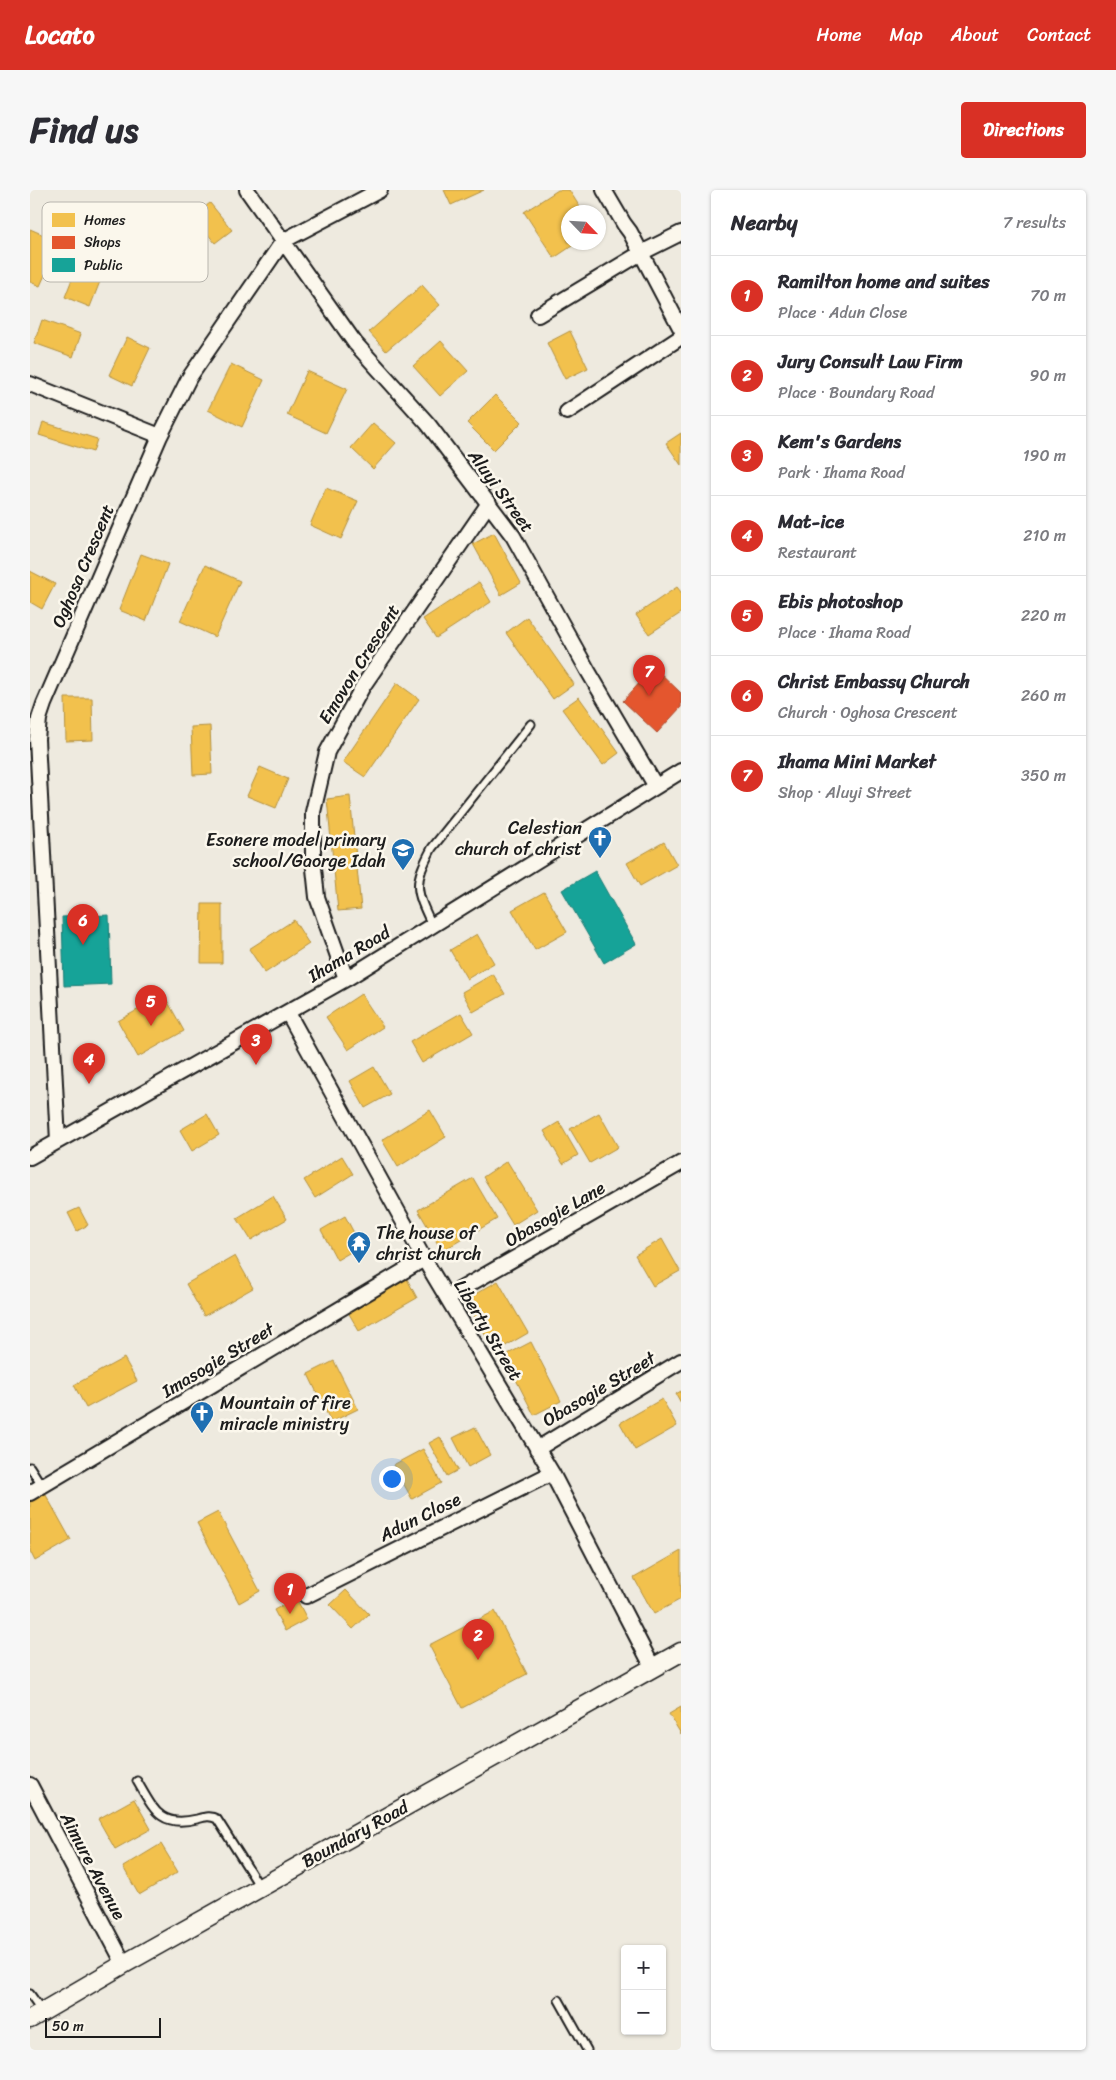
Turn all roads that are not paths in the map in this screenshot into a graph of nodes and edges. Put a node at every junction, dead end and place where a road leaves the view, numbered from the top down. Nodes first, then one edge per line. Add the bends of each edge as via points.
1 (247, 190) edge
2 (380, 190) edge
3 (604, 190) edge
4 (681, 233) edge
5 (283, 241) junction
6 (641, 253) junction
7 (538, 315) dead end
8 (681, 328) edge
9 (681, 337) edge
10 (30, 384) edge
11 (567, 412) dead end
12 (160, 436) junction
13 (489, 503) junction
14 (531, 724) dead end
15 (681, 771) edge
16 (655, 786) junction
17 (432, 925) junction
18 (346, 979) junction
19 (288, 1012) junction
20 (58, 1141) junction
21 (30, 1157) edge
22 (681, 1163) edge
23 (424, 1259) junction
24 (447, 1297) junction
25 (681, 1361) edge
26 (537, 1449) junction
27 (30, 1467) edge
28 (552, 1473) junction
29 (36, 1489) edge
30 (306, 1596) dead end
31 (681, 1652) edge
32 (653, 1668) junction
33 (137, 1781) dead end
34 (30, 1785) edge
35 (260, 1887) junction
36 (124, 1964) junction
37 (30, 1994) edge
38 (559, 2000) dead end
39 (36, 2015) edge
40 (587, 2050) edge

1 - 5 street, Aluyi Street
2 - 5 street, Oghosa Crescent
3 - 6 street
4 - 6 street
5 - 12 street, Oghosa Crescent via 189,378
5 - 13 street, Aluyi Street via 355,343 428,424
6 - 7 street
6 - 8 street
9 - 11 street
10 - 12 street
12 - 20 street, Oghosa Crescent via 39,719 37,740
13 - 16 street, Aluyi Street via 513,536
13 - 18 street, Emovon Crescent via 363,686 327,752 313,812 313,859 317,897
14 - 17 lane via 432,848 422,867 417,881 418,895
15 - 16 street, Ihama Road
16 - 17 street, Ihama Road
17 - 18 street, Ihama Road
18 - 19 street, Ihama Road
19 - 20 street, Ihama Road
19 - 23 street, Liberty Street
20 - 21 street, Ihama Road
22 - 24 street, Obasogie Lane
23 - 24 street, Liberty Street
23 - 29 street, Imasogie Street
24 - 26 street, Liberty Street
25 - 26 street, Obasogie Street
26 - 28 street, Liberty Street
27 - 29 lane
28 - 30 street, Adun Close
28 - 32 street, Liberty Street
31 - 32 street, Boundary Road
32 - 35 street, Boundary Road
33 - 35 lane via 161,1817 182,1822 210,1816 217,1819
34 - 36 street, Aimure Avenue
35 - 36 street, Boundary Road
36 - 39 street, Boundary Road
37 - 39 lane
38 - 40 lane

